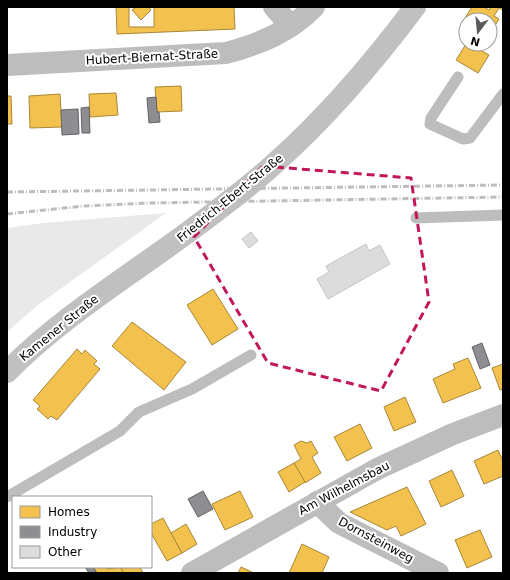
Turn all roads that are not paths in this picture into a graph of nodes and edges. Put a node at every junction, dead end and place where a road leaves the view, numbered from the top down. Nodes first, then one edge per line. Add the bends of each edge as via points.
1 (274, 7) edge
2 (314, 7) edge
3 (415, 7) edge
4 (291, 26) junction
5 (7, 64) edge
6 (458, 77) dead end
7 (503, 94) edge
8 (503, 215) edge
9 (416, 218) dead end
10 (113, 286) joint
11 (252, 355) dead end
12 (7, 372) edge
13 (503, 416) edge
14 (7, 496) edge
15 (317, 502) junction
16 (192, 573) edge
17 (438, 573) edge

1 - 4 street
2 - 4 street
3 - 10 main road, Friedrich-Ebert-Straße via 316,124 273,165 191,230
4 - 5 street, Hubert-Biernat-Straße via 273,37 226,53
6 - 7 lane via 431,118 430,124 463,138 470,138
8 - 9 lane
10 - 12 main road, Kamener Straße via 61,325
11 - 14 lane via 192,389 139,412 120,431
13 - 15 street, Am Wilhelmsbau via 453,434 377,469
15 - 16 street, Am Wilhelmsbau
15 - 17 street, Dornsteinweg via 339,522

